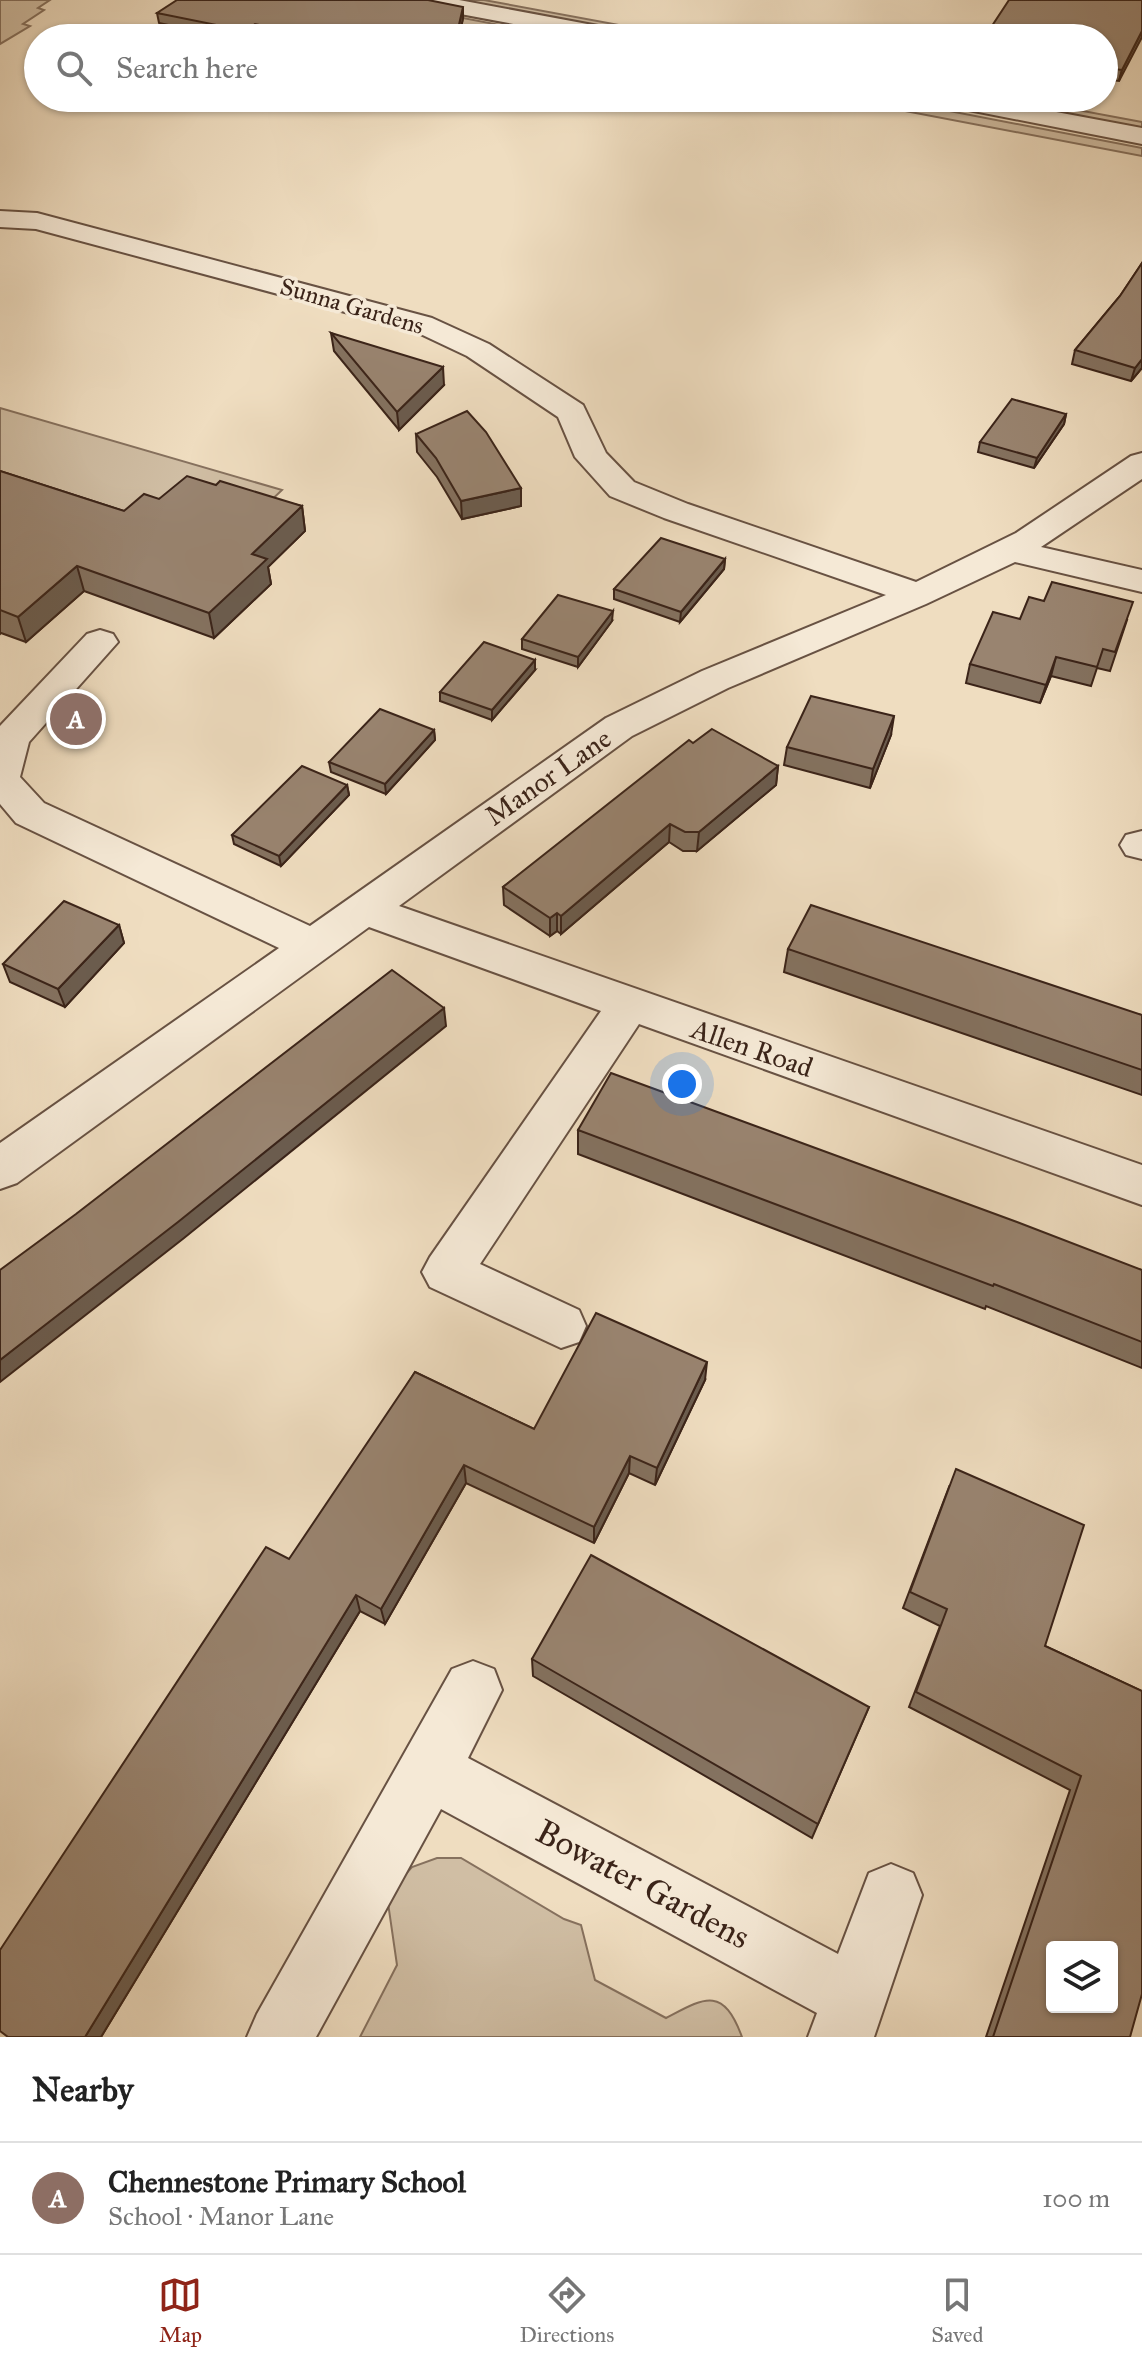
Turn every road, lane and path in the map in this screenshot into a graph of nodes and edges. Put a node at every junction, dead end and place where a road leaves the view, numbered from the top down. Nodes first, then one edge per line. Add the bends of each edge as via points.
1 (423, 0) edge
2 (551, 24) edge
3 (1016, 112) edge
4 (1142, 136) edge
5 (0, 219) edge
6 (1142, 463) edge
7 (1010, 550) junction
8 (1142, 581) edge
9 (916, 594) junction
10 (100, 642) dead end
11 (362, 909) junction
12 (312, 945) junction
13 (629, 1004) junction
14 (0, 1169) edge
15 (1142, 1185) edge
16 (561, 1326) dead end
17 (473, 1690) dead end
18 (430, 1770) junction
19 (891, 1895) dead end
20 (848, 2018) edge
21 (280, 2037) edge

1 - 2 street
3 - 4 street
5 - 9 street, Sunna Gardens via 37,221 422,324 478,350 572,412 591,457 622,489
6 - 7 street, Manor Lane
7 - 8 street
7 - 9 street, Manor Lane
9 - 11 street, Manor Lane via 679,694 619,727
10 - 12 street via 11,738 0,779 30,813
11 - 12 street, Manor Lane
11 - 13 street, Allen Road
12 - 14 street, Manor Lane
13 - 15 street, Allen Road
13 - 16 street via 447,1272
17 - 18 street
18 - 20 street, Bowater Gardens
18 - 21 street
19 - 20 street, Bowater Gardens

